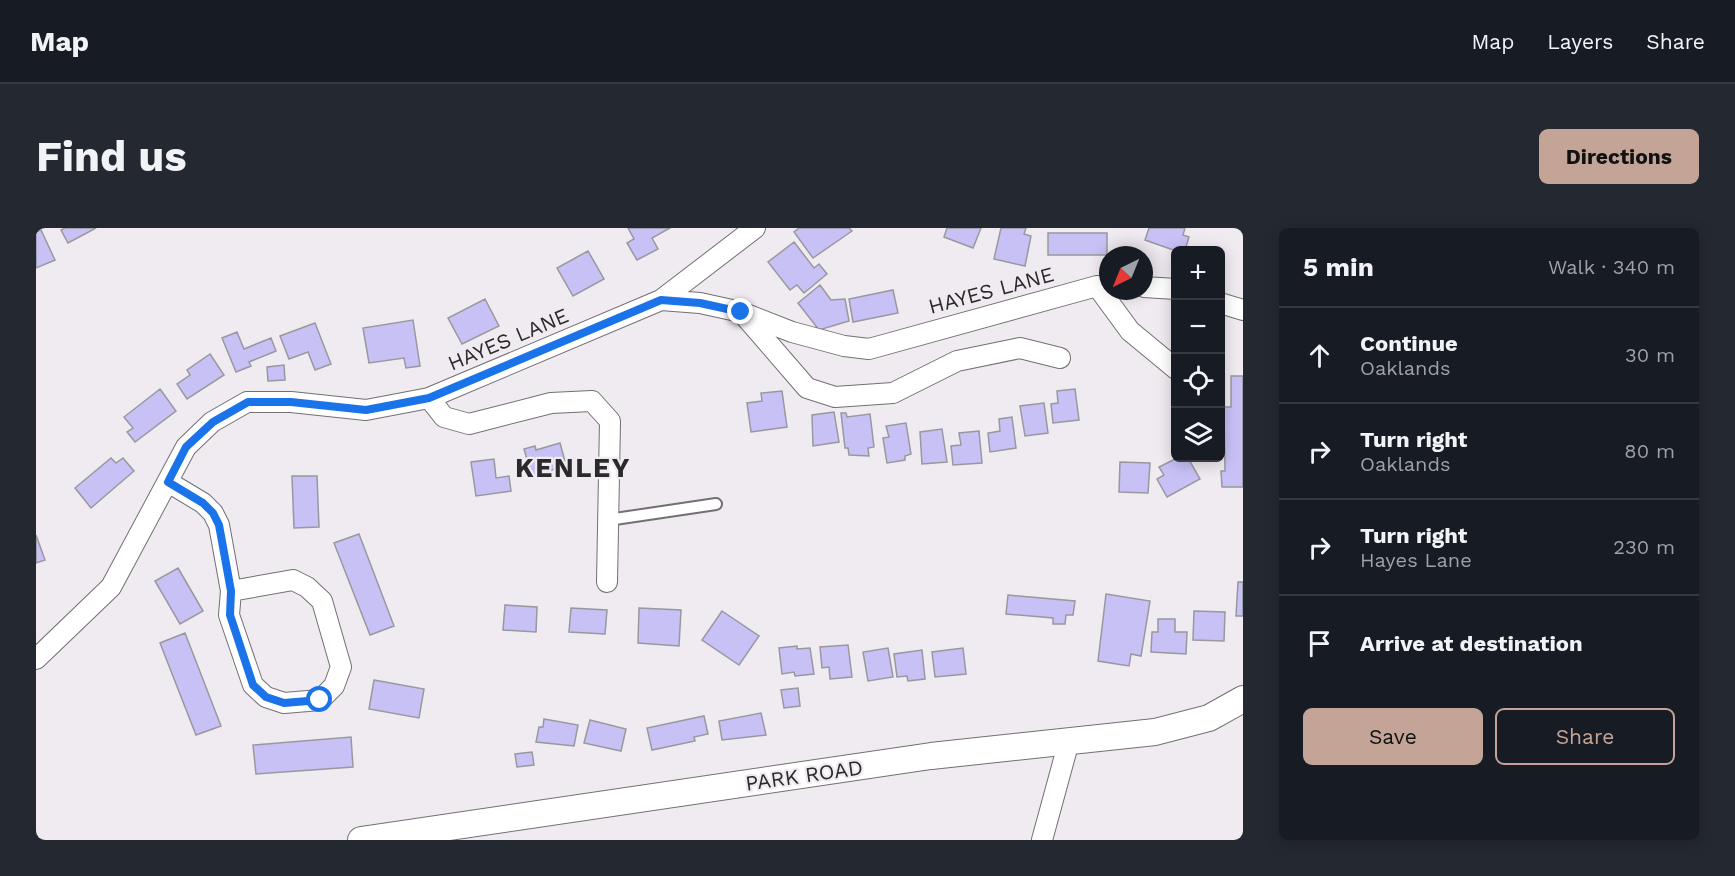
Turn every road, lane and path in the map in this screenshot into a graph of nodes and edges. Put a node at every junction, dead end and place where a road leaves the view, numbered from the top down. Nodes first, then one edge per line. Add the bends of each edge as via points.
1 (755, 228) edge
2 (1099, 287) edge
3 (1153, 289) edge
4 (1171, 290) edge
5 (661, 300) junction
6 (1111, 300) edge
7 (1225, 304) edge
8 (1243, 310) edge
9 (741, 312) junction
10 (1060, 358) dead end
11 (1171, 365) edge
12 (429, 398) junction
13 (168, 482) junction
14 (716, 504) dead end
15 (608, 520) junction
16 (607, 582) dead end
17 (231, 591) junction
18 (36, 659) edge
19 (1243, 699) edge
20 (1069, 741) junction
21 (1041, 839) edge
22 (361, 840) edge

1 - 5 street
2 - 9 street, HAYES LANE via 869,349 792,332
3 - 4 street
5 - 9 street, HAYES LANE
5 - 12 street, HAYES LANE
6 - 11 street via 1130,332
7 - 8 street
9 - 10 street via 807,388 835,397 893,393 957,361 1020,348
12 - 13 street, HAYES LANE via 366,410 248,402 213,422 186,447
12 - 15 street via 444,417 468,424 551,403 592,401 610,421
13 - 17 street via 213,513 219,525
13 - 18 street, HAYES LANE via 111,587
14 - 15 lane
15 - 16 street
17 - 17 street via 230,615 253,685 266,697 284,703 320,700 334,686 341,667 322,601 293,580
19 - 20 street, PARK ROAD via 1209,718 1155,732
20 - 21 street
20 - 22 street, PARK ROAD via 931,756

